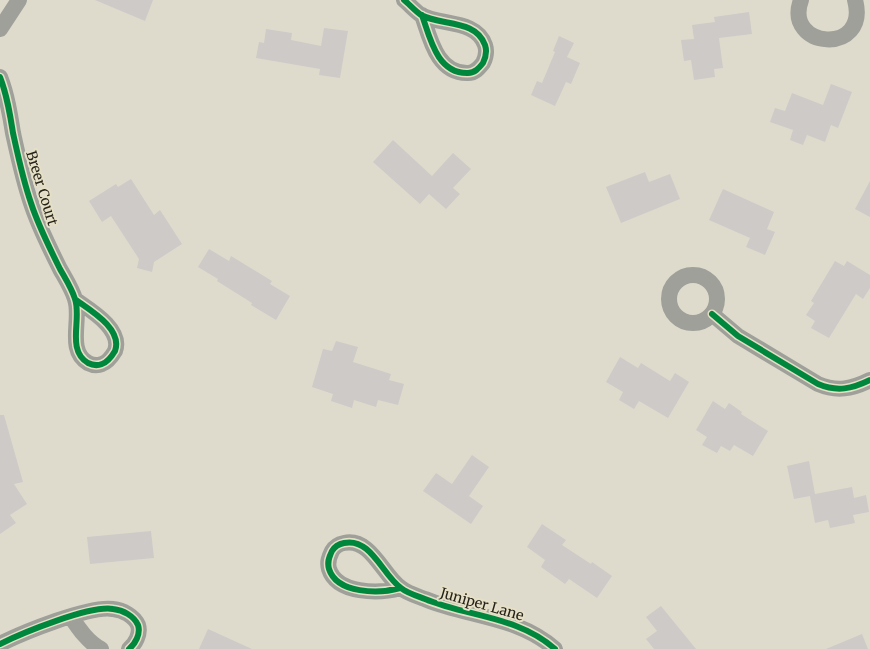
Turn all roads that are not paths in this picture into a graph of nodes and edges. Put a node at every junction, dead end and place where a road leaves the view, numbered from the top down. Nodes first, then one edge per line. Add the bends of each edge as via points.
1 (19, 0) edge
2 (404, 0) edge
3 (801, 0) edge
4 (861, 6) edge
5 (422, 15) dead end
6 (0, 29) edge
7 (0, 77) edge
8 (76, 300) dead end
9 (712, 314) dead end
10 (870, 380) edge
11 (400, 588) dead end
12 (72, 617) junction
13 (0, 644) edge
14 (100, 649) edge
15 (129, 649) edge
16 (555, 649) edge

1 - 6 street
2 - 5 street
3 - 4 street via 799,16 802,25 808,33 826,40 836,40 845,35 852,28
7 - 8 street, Breer Court via 30,201
9 - 10 street via 738,336 818,384 837,389 854,387
11 - 16 street, Juniper Lane via 433,603 529,630
12 - 13 street
12 - 14 street
12 - 15 street via 101,608 125,612 139,628 138,638

